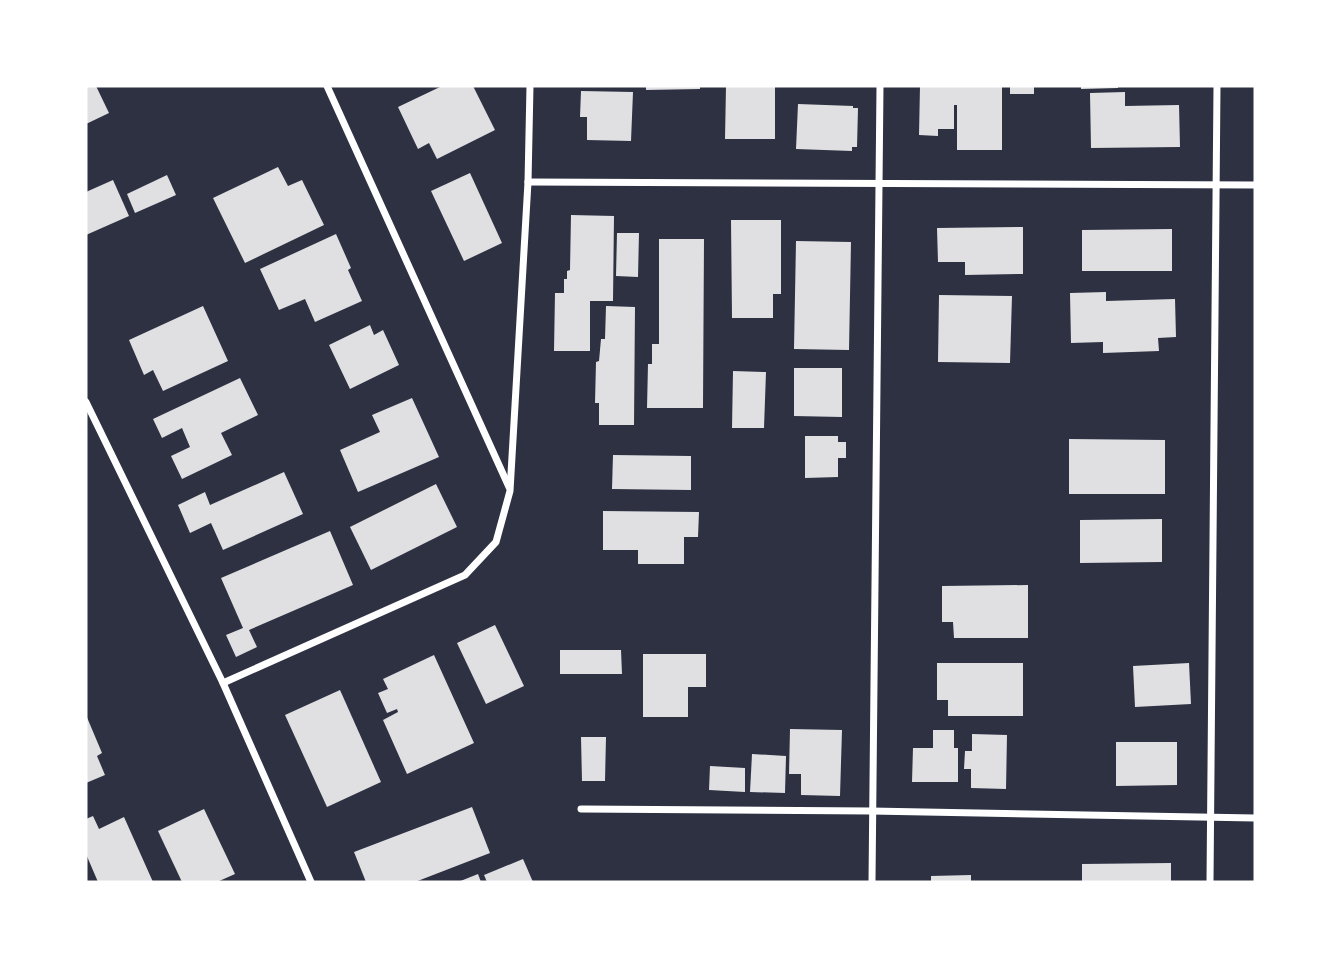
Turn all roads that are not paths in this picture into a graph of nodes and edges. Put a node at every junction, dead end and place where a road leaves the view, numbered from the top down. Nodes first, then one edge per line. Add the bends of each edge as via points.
1 (327, 86) edge
2 (530, 86) edge
3 (880, 86) edge
4 (1217, 86) edge
5 (528, 181) junction
6 (880, 184) junction
7 (1255, 185) edge
8 (1217, 186) junction
9 (86, 402) edge
10 (510, 491) junction
11 (223, 683) junction
12 (581, 809) dead end
13 (871, 811) junction
14 (1211, 818) junction
15 (1255, 818) edge
16 (311, 882) edge
17 (872, 882) edge
18 (1210, 882) edge

1 - 10 street
2 - 5 street
3 - 6 street
4 - 8 street
5 - 6 street
5 - 10 street
6 - 8 street
6 - 13 street
7 - 8 street
8 - 14 street
9 - 11 street
10 - 11 street via 496,542 465,575
11 - 16 street
12 - 13 street
13 - 14 street
13 - 17 street
14 - 15 street
14 - 18 street

